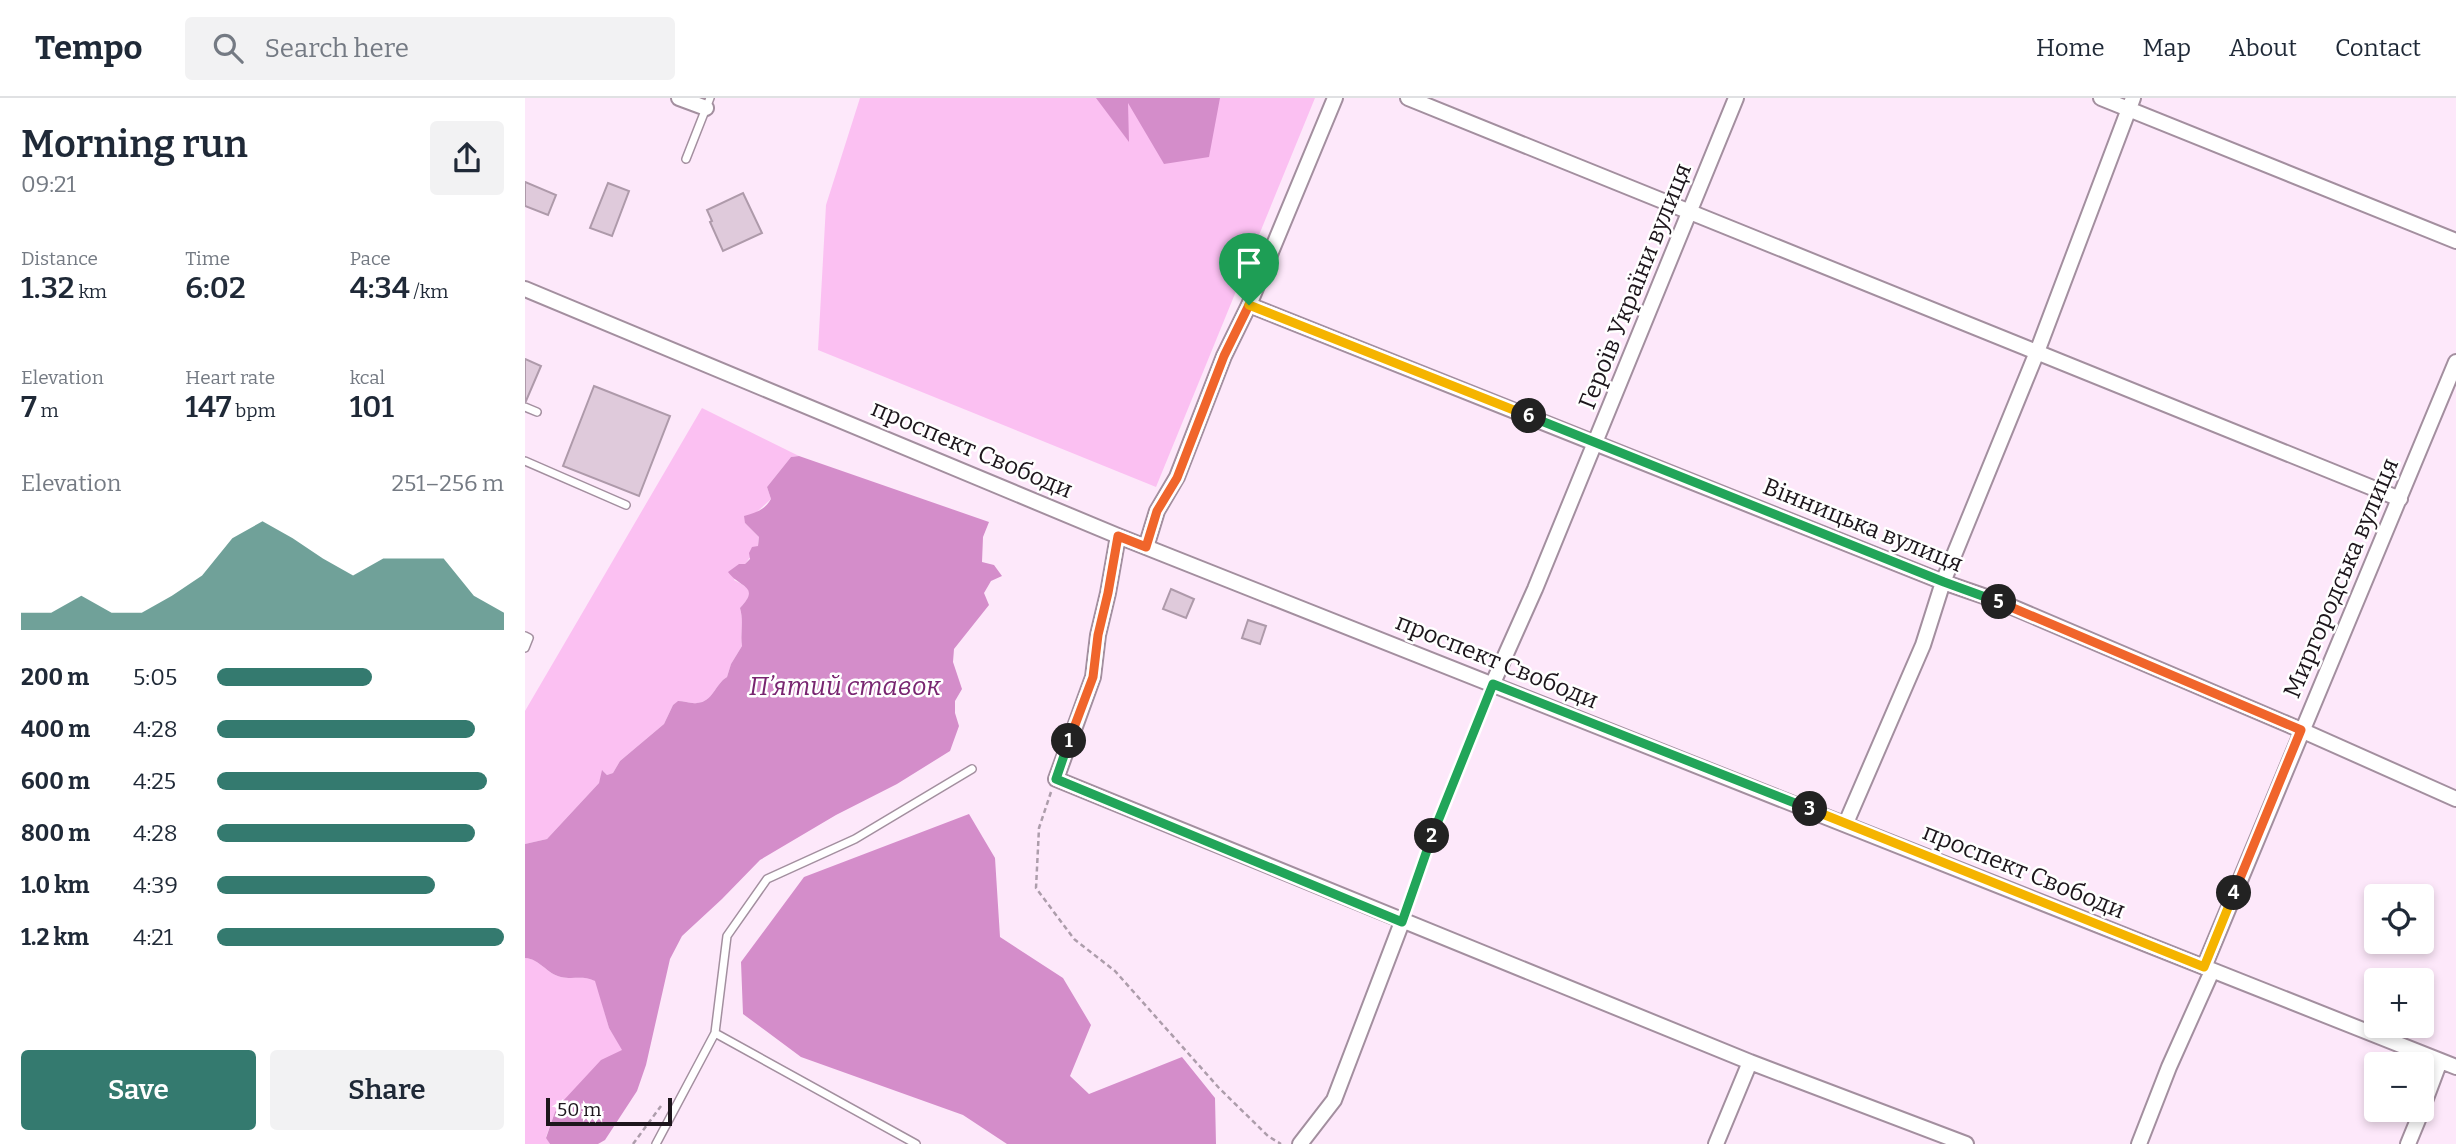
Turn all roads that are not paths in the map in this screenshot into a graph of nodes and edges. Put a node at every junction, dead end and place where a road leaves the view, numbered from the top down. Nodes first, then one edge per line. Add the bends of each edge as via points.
1 (679, 98) edge
2 (1335, 98) edge
3 (1408, 98) edge
4 (1736, 98) edge
5 (2101, 98) edge
6 (708, 103) edge
7 (2131, 104) edge
8 (686, 159) dead end
9 (1690, 212) junction
10 (2456, 241) edge
11 (525, 289) edge
12 (1249, 305) junction
13 (2037, 352) junction
14 (2456, 362) edge
15 (525, 407) edge
16 (537, 412) dead end
17 (1596, 442) junction
18 (525, 461) edge
19 (2400, 499) junction
20 (625, 505) dead end
21 (1118, 536) junction
22 (1146, 547) junction
23 (1944, 582) junction
24 (525, 636) edge
25 (525, 648) edge
26 (1493, 684) junction
27 (2301, 730) junction
28 (972, 769) dead end
29 (2456, 799) edge
30 (1846, 823) junction
31 (1402, 922) junction
32 (2208, 969) junction
33 (715, 1033) junction
34 (2440, 1061) junction
35 (1750, 1062) junction
36 (2456, 1067) edge
37 (2434, 1077) edge
38 (2417, 1122) edge
39 (656, 1144) edge
40 (916, 1144) edge
41 (1300, 1144) edge
42 (1716, 1144) edge
43 (1966, 1144) edge
44 (2139, 1144) edge
45 (2408, 1144) edge

1 - 6 street
2 - 12 street
3 - 9 street
4 - 9 street, Героїв України вулиця
5 - 7 street
6 - 8 lane
7 - 10 street
7 - 13 street
9 - 13 street
9 - 17 street, Героїв України вулиця
11 - 21 street, проспект Свободи
12 - 17 street, Вінницька вулиця
12 - 22 street via 1177,478 1157,511
13 - 19 street
13 - 23 street
14 - 19 street, Миргородська вулиця
15 - 16 lane
17 - 23 street, Вінницька вулиця
17 - 26 street, Героїв України вулиця
18 - 20 lane
19 - 27 street, Миргородська вулиця
21 - 22 street, проспект Свободи
21 - 31 street via 1093,677 1056,779
22 - 26 street, проспект Свободи
23 - 27 street, Вінницька вулиця
23 - 30 street via 1923,645
24 - 25 lane via 529,638
26 - 30 street, проспект Свободи
26 - 31 lane
27 - 29 street, Вінницька вулиця
27 - 32 street, Миргородська вулиця
28 - 33 lane via 855,839 767,879 727,936
30 - 32 street, проспект Свободи
31 - 35 street
31 - 41 street via 1334,1100
32 - 34 street, проспект Свободи
32 - 44 street, Миргородська вулиця
33 - 39 lane
33 - 40 lane
34 - 36 street, проспект Свободи
34 - 37 street
35 - 42 street
35 - 43 street
38 - 45 street

